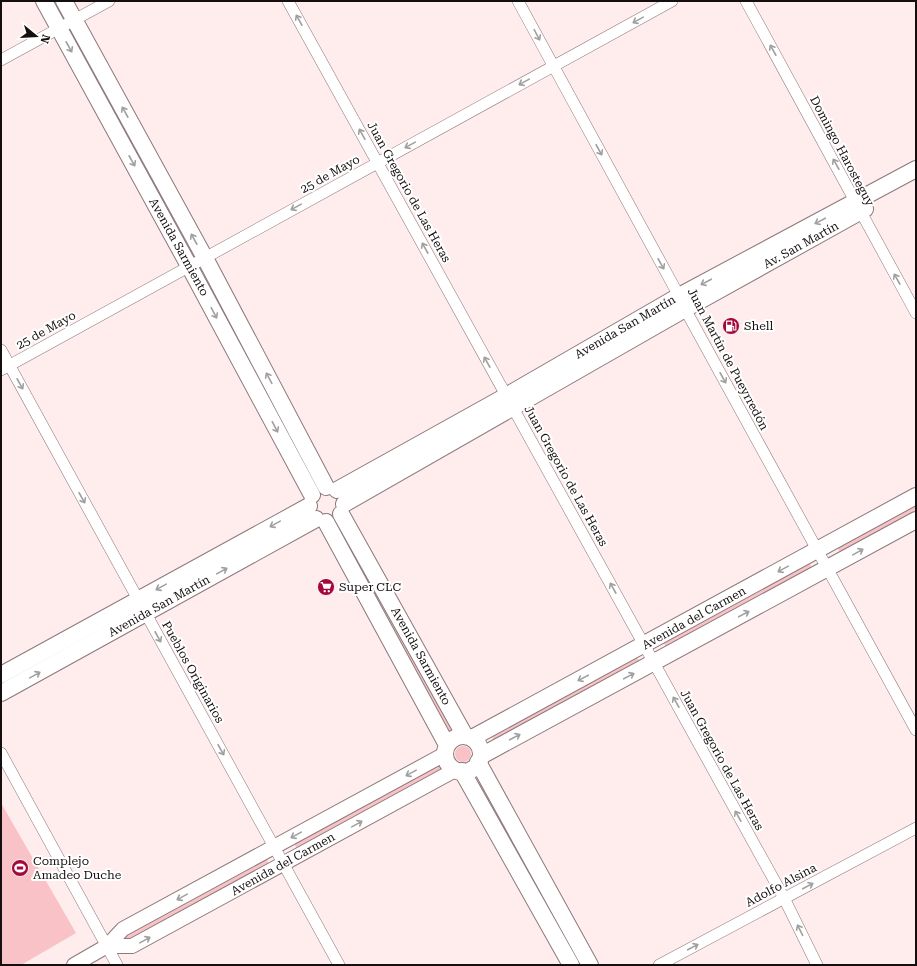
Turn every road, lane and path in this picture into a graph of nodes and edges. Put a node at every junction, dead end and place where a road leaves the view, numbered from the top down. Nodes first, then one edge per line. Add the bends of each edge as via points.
1 (44, 1) edge
2 (64, 1) edge
3 (109, 1) edge
4 (288, 1) edge
5 (518, 1) edge
6 (672, 1) edge
7 (746, 1) edge
8 (74, 20) junction
9 (59, 28) junction
10 (1, 60) edge
11 (553, 67) junction
12 (378, 162) junction
13 (916, 169) edge
14 (916, 181) edge
15 (858, 207) junction
16 (205, 258) junction
17 (189, 266) junction
18 (682, 303) junction
19 (916, 313) edge
20 (1, 350) edge
21 (5, 368) edge
22 (510, 402) junction
23 (916, 496) edge
24 (337, 499) junction
25 (316, 510) junction
26 (916, 520) edge
27 (818, 550) junction
28 (828, 568) junction
29 (138, 600) junction
30 (146, 614) junction
31 (644, 645) junction
32 (654, 662) junction
33 (1, 675) edge
34 (1, 693) edge
35 (916, 730) edge
36 (468, 737) junction
37 (446, 749) junction
38 (1, 753) edge
39 (480, 759) junction
40 (458, 771) junction
41 (916, 828) edge
42 (274, 847) junction
43 (284, 864) junction
44 (784, 898) junction
45 (107, 946) junction
46 (74, 965) edge
47 (117, 965) edge
48 (339, 965) edge
49 (571, 965) edge
50 (590, 965) edge
51 (659, 965) edge
52 (817, 965) edge

1 - 9 main road, Avenida Sarmiento
2 - 8 main road, Avenida Sarmiento
3 - 8 street
12 -> 4 street, Juan Gregorio de Las Heras
5 -> 11 street, Juan Martín de Pueyrredón
6 -> 11 street, 25 de Mayo
15 -> 7 street, Domingo Harosteguy
8 - 9 street
16 -> 8 main road, Avenida Sarmiento
9 - 10 street
9 -> 17 main road, Avenida Sarmiento
11 -> 12 street, 25 de Mayo
11 -> 18 street, Juan Martín de Pueyrredón
12 -> 16 street, 25 de Mayo
22 -> 12 street, Juan Gregorio de Las Heras
13 - 15 main road, Avenida San Martín
14 - 15 main road
15 - 18 main road, Avenida San Martín
19 -> 15 street, Domingo Harosteguy
16 - 17 street, 25 de Mayo
24 -> 16 main road, Avenida Sarmiento
17 - 21 street, 25 de Mayo
17 -> 25 main road, Avenida Sarmiento
18 - 22 main road, Avenida San Martín
18 -> 27 street, Juan Martín de Pueyrredón
20 - 21 street, Pueblos Originarios
21 -> 29 street, Pueblos Originarios
22 - 24 main road, Avenida San Martín
31 -> 22 street, Juan Gregorio de Las Heras
23 - 27 main road, Avenida del Carmen
24 - 25 main road via 318,489
24 - 25 main road via 334,521
24 - 36 main road, Avenida Sarmiento
25 -> 29 main road, Avenida San Martín
30 -> 25 main road, Avenida San Martín
25 - 37 main road, Avenida Sarmiento
28 -> 26 main road, Avenida del Carmen
27 - 28 street, Juan Martín de Pueyrredón
27 -> 31 main road, Avenida del Carmen
32 -> 28 main road, Avenida del Carmen
28 - 35 street, Juan Martín de Pueyrredón
29 - 30 street, Pueblos Originarios
29 - 33 main road, Avenida San Martín
34 -> 30 main road, Avenida San Martín
30 -> 42 street, Pueblos Originarios
31 - 32 street, Juan Gregorio de Las Heras
31 -> 36 main road, Avenida del Carmen
39 -> 32 main road, Avenida del Carmen
44 -> 32 street, Juan Gregorio de Las Heras
36 - 37 main road via 455,738
36 - 39 main road via 480,748
37 - 40 main road via 448,763
37 -> 42 street, Avenida del Carmen
38 - 45 street
39 - 40 main road via 470,770
39 - 50 main road
43 -> 40 street, Avenida del Carmen
40 - 49 main road
44 -> 41 street, Adolfo Alsina
42 - 43 street, Pueblos Originarios
42 -> 45 street, Avenida del Carmen via 123,929
45 -> 43 street, Avenida del Carmen via 132,946
43 - 48 street, Pueblos Originarios
51 -> 44 street, Adolfo Alsina
52 -> 44 street, Juan Gregorio de Las Heras
45 - 46 street, Avenida del Carmen
45 - 47 street

